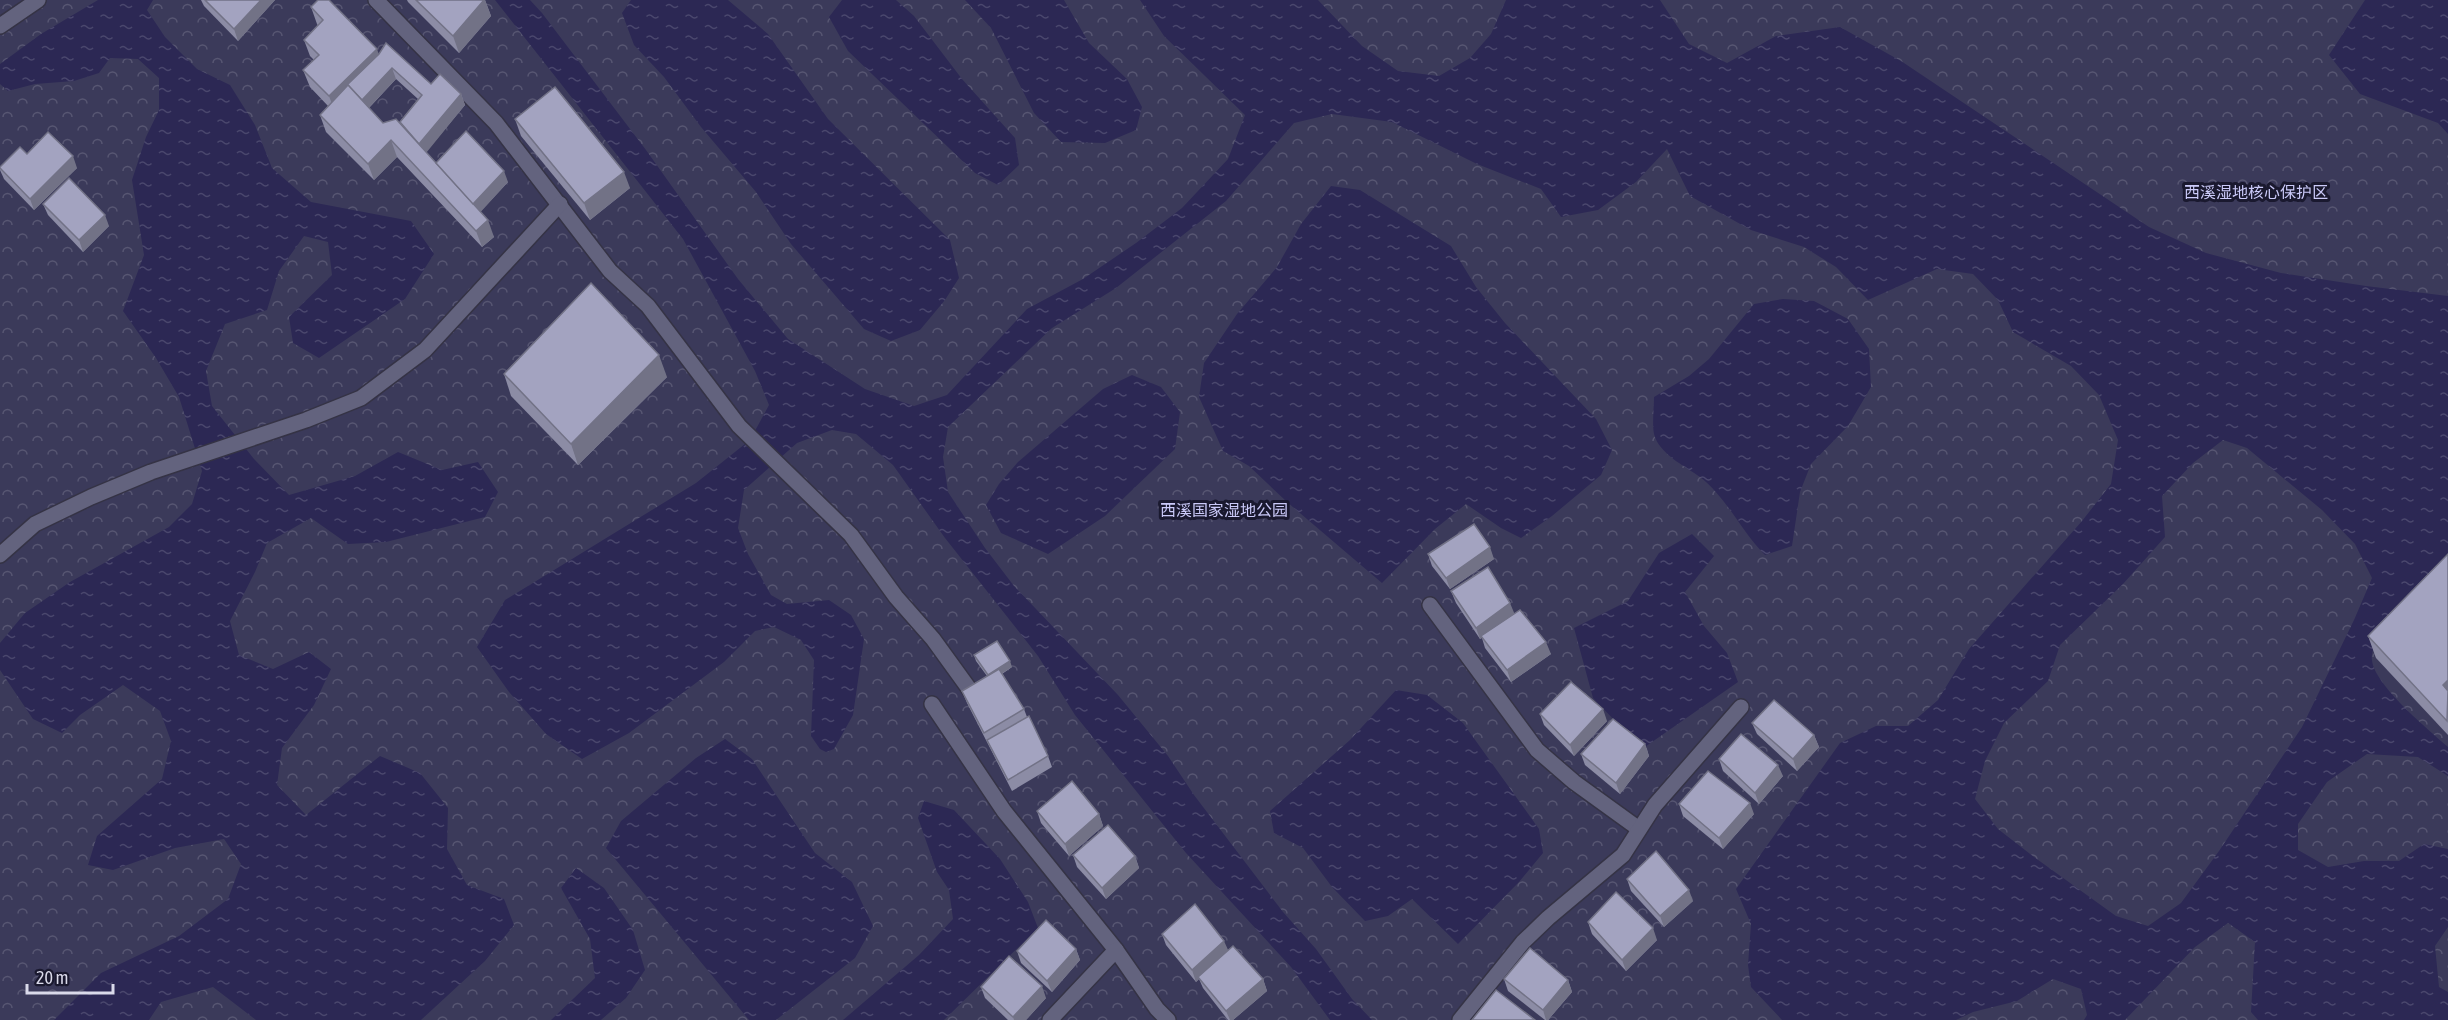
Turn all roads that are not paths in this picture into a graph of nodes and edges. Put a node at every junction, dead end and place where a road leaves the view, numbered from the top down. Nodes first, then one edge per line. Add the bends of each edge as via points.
1 (38, 0) edge
2 (376, 0) edge
3 (0, 26) edge
4 (560, 204) junction
5 (0, 555) edge
6 (1431, 605) dead end
7 (975, 697) edge
8 (932, 704) dead end
9 (1741, 707) dead end
10 (1640, 829) junction
11 (1116, 950) junction
12 (1050, 1020) edge
13 (1168, 1020) edge
14 (1460, 1020) edge

1 - 3 lane
2 - 4 lane via 496,123
4 - 5 lane via 425,350 362,398 101,493 35,524
4 - 7 lane via 610,271 648,306 739,426 851,535
6 - 10 lane via 1537,750
8 - 11 lane via 1004,811
9 - 10 lane via 1655,805
10 - 14 lane via 1623,855 1523,942
11 - 12 lane
11 - 13 lane

